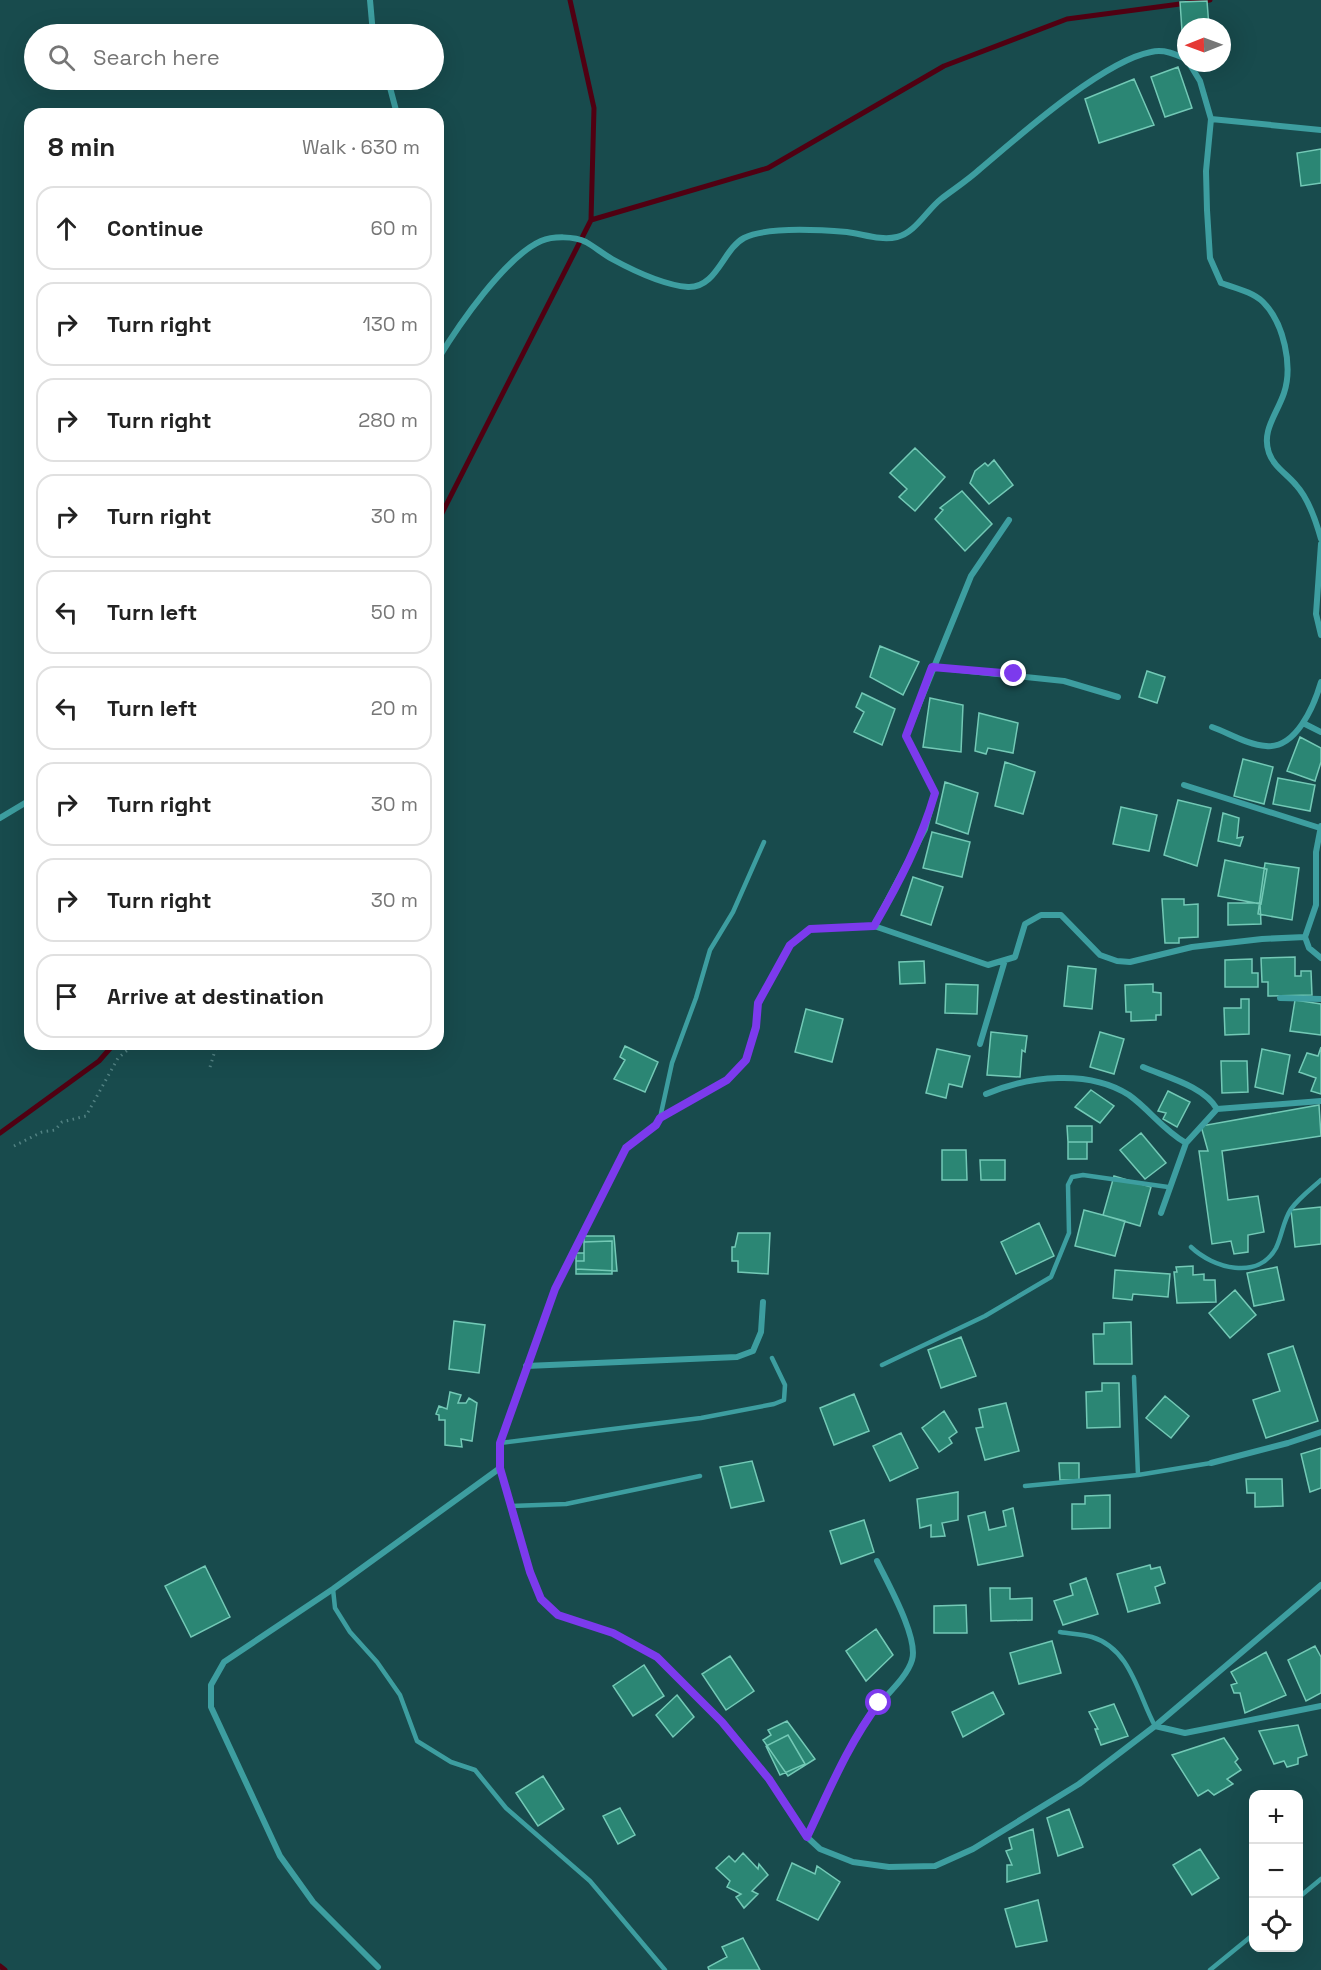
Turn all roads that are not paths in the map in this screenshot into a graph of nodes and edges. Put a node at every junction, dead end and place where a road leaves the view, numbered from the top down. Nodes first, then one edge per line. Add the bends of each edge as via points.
1 (370, 0) edge
2 (372, 24) edge
3 (1177, 56) edge
4 (1194, 72) edge
5 (391, 90) edge
6 (395, 108) edge
7 (1211, 119) junction
8 (1321, 130) edge
9 (444, 350) edge
10 (1009, 520) dead end
11 (1321, 539) edge
12 (1321, 544) edge
13 (1321, 636) edge
14 (932, 667) junction
15 (1321, 682) edge
16 (1118, 697) dead end
17 (1303, 723) junction
18 (1212, 727) dead end
19 (1321, 732) edge
20 (1184, 785) dead end
21 (24, 804) edge
22 (0, 818) edge
23 (1321, 827) edge
24 (764, 842) dead end
25 (874, 926) junction
26 (1305, 937) junction
27 (1321, 958) edge
28 (1005, 960) junction
29 (1280, 998) dead end
30 (1321, 999) edge
31 (980, 1044) dead end
32 (1143, 1067) dead end
33 (986, 1094) dead end
34 (1321, 1101) edge
35 (1217, 1109) junction
36 (660, 1118) junction
37 (1186, 1143) junction
38 (1321, 1180) edge
39 (1168, 1187) junction
40 (1161, 1213) dead end
41 (1191, 1247) dead end
42 (764, 1302) dead end
43 (772, 1358) dead end
44 (882, 1365) dead end
45 (526, 1366) junction
46 (1134, 1377) dead end
47 (1321, 1432) edge
48 (500, 1443) junction
49 (1211, 1463) joint
50 (500, 1468) junction
51 (1138, 1475) junction
52 (700, 1476) dead end
53 (1025, 1486) dead end
54 (511, 1506) junction
55 (877, 1561) dead end
56 (1321, 1586) edge
57 (333, 1589) junction
58 (1060, 1632) dead end
59 (1321, 1706) edge
60 (1155, 1726) junction
61 (807, 1837) junction
62 (1321, 1879) edge
63 (1303, 1895) edge
64 (1249, 1938) edge
65 (378, 1967) dead end
66 (665, 1970) edge
67 (1210, 1970) edge

1 - 2 street
3 - 9 street via 1151,52 1101,75 1015,139 898,237 813,231 745,237 702,284 690,287 668,283 611,259 583,240 542,241 515,260 480,299
4 - 7 street
5 - 6 street
7 - 8 street
7 - 11 street via 1206,171 1210,258 1221,283 1262,302 1276,321 1288,370 1285,390 1266,431 1269,453 1297,485 1314,515
10 - 14 street via 971,576
12 - 13 street via 1316,614
14 - 16 street via 1064,681
14 - 25 street via 906,736 935,793 925,829
15 - 17 street
17 - 18 street via 1275,746
17 - 19 street
20 - 23 street
21 - 22 street
23 - 26 street via 1316,852 1316,905
24 - 36 lane via 733,912 710,950 672,1063
25 - 28 street via 988,965
25 - 36 street via 810,929 790,945 758,1003 746,1060 727,1080
26 - 27 street via 1309,948
26 - 28 street via 1192,947 1130,962 1100,955 1061,915 1041,915 1025,924 1015,957
28 - 31 street
29 - 30 street
32 - 35 street via 1202,1094
33 - 37 street via 1019,1082 1046,1078 1110,1086 1130,1096 1164,1129
34 - 35 street
35 - 37 street
36 - 45 street via 626,1148 555,1289
37 - 39 street
38 - 41 lane via 1291,1208 1275,1251 1260,1263 1242,1269 1226,1266 1209,1261
39 - 40 street
39 - 44 lane via 1083,1175 1072,1177 1068,1185 1069,1233 1051,1277 985,1316
42 - 45 street via 761,1332 753,1351 737,1357
43 - 48 lane via 785,1385 784,1400 774,1404 701,1418
45 - 48 street
46 - 51 lane
47 - 49 street
48 - 50 street
49 - 51 lane
50 - 54 street
50 - 57 street
51 - 53 lane
52 - 54 lane via 566,1504
54 - 61 street via 541,1599 558,1615 613,1633 657,1657 722,1722 763,1771
55 - 61 street via 909,1634 912,1661 866,1720
56 - 60 street
57 - 65 street via 224,1662 211,1684 211,1707 280,1856 314,1902
57 - 66 lane via 335,1608 400,1695 417,1741 451,1762 475,1770 506,1808 590,1881
58 - 60 lane via 1090,1636 1113,1648 1137,1683
59 - 60 street via 1185,1733
60 - 61 street via 1079,1784 973,1849 935,1866 889,1867 853,1862 820,1849
62 - 63 lane
64 - 67 lane

